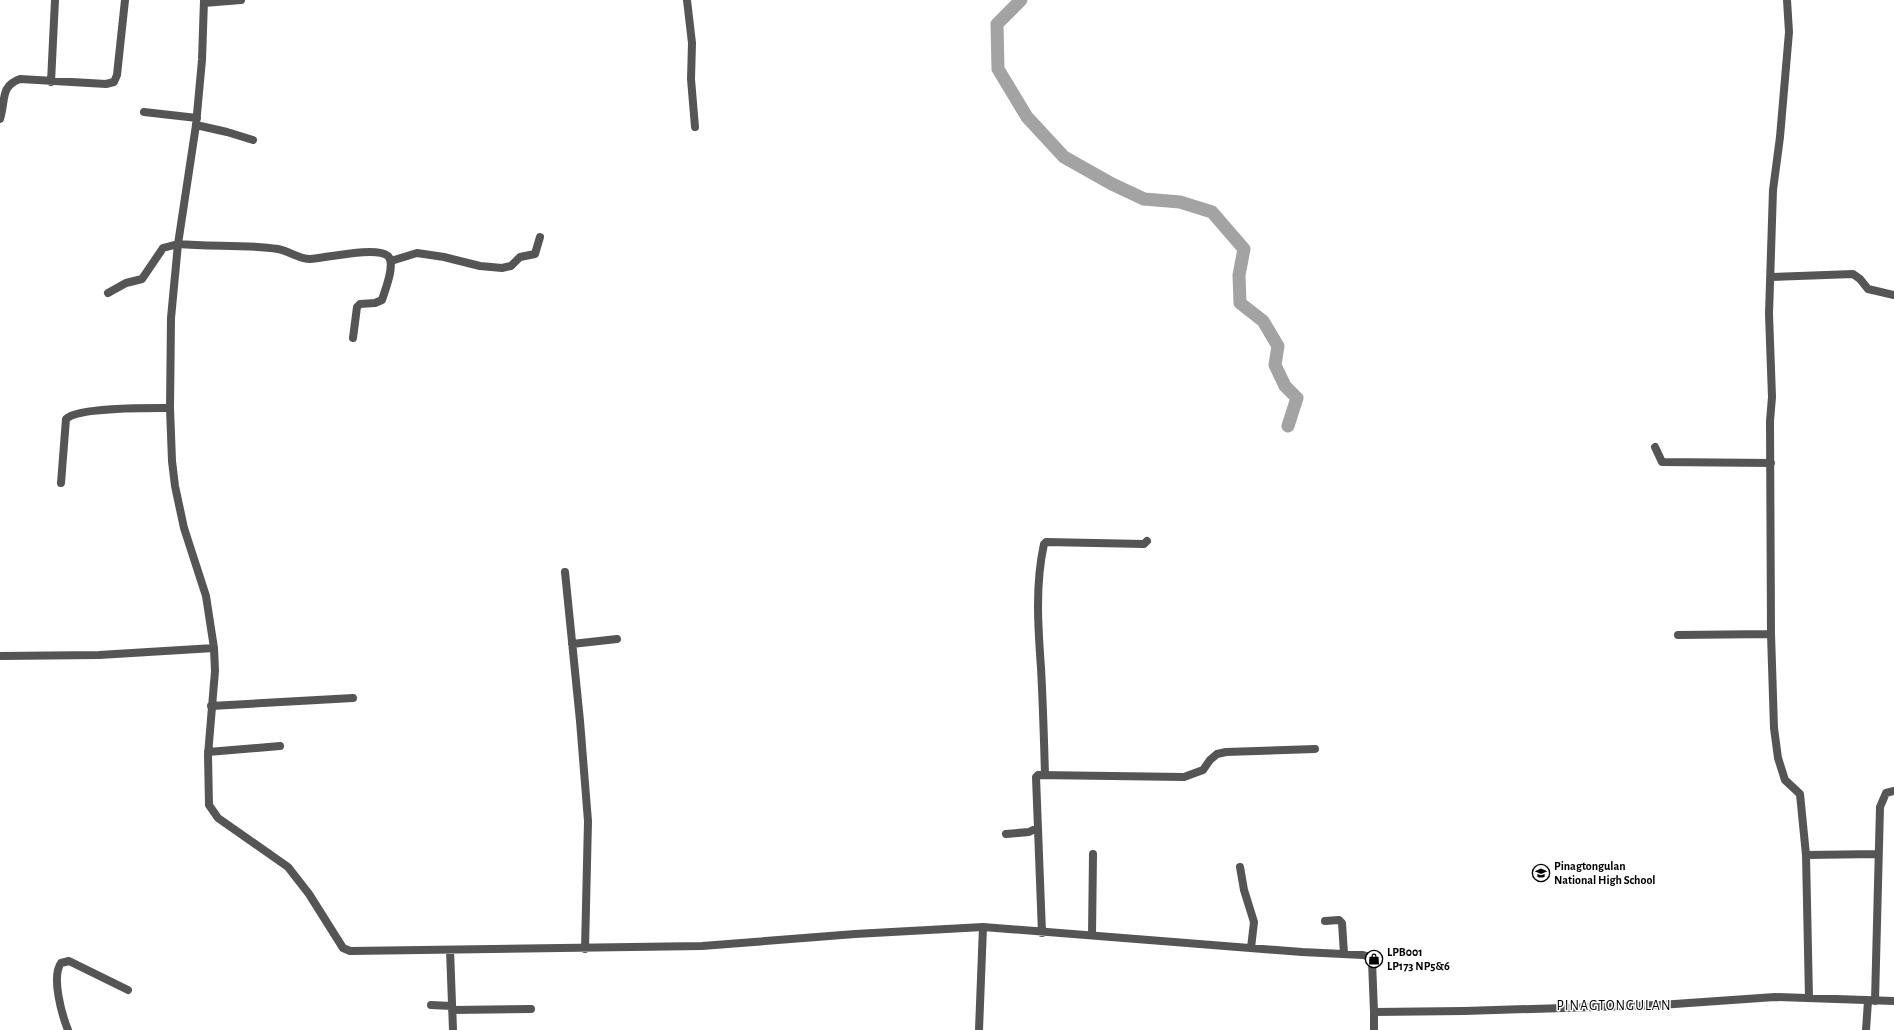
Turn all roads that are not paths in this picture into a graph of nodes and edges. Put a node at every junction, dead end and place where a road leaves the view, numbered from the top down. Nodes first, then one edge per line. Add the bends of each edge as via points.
1 (55, 0) edge
2 (125, 0) edge
3 (241, 0) edge
4 (687, 0) edge
5 (1787, 0) edge
6 (204, 2) edge
7 (51, 82) junction
8 (144, 112) dead end
9 (0, 119) edge
10 (196, 122) junction
11 (695, 127) dead end
12 (253, 140) dead end
13 (540, 237) dead end
14 (178, 244) junction
15 (391, 261) junction
16 (1771, 277) junction
17 (108, 293) dead end
18 (1894, 295) edge
19 (352, 338) dead end
20 (170, 408) junction
21 (1655, 447) dead end
22 (1771, 463) junction
23 (62, 482) dead end
24 (1147, 541) dead end
25 (565, 572) dead end
26 (1771, 634) junction
27 (1678, 635) dead end
28 (617, 640) dead end
29 (572, 644) junction
30 (214, 648) junction
31 (0, 656) edge
32 (353, 698) dead end
33 (211, 706) junction
34 (280, 746) dead end
35 (1315, 748) dead end
36 (208, 752) junction
37 (1045, 775) junction
38 (1894, 791) edge
39 (1038, 828) junction
40 (1006, 834) dead end
41 (1093, 854) dead end
42 (1878, 854) junction
43 (1806, 855) junction
44 (1240, 867) dead end
45 (1325, 921) dead end
46 (983, 927) junction
47 (1042, 933) junction
48 (1092, 935) junction
49 (1251, 948) junction
50 (585, 949) junction
51 (450, 950) junction
52 (1344, 954) junction
53 (128, 990) dead end
54 (1809, 998) junction
55 (1871, 1001) junction
56 (1894, 1001) edge
57 (431, 1005) dead end
58 (452, 1008) junction
59 (531, 1009) dead end
60 (1374, 1012) junction
61 (68, 1030) edge
62 (453, 1030) edge
63 (979, 1030) edge
64 (1374, 1030) edge
65 (1866, 1030) edge

1 - 7 street
2 - 7 street via 117,75 114,82
3 - 6 street
4 - 11 street via 692,44 691,79
5 - 16 street via 1789,32 1773,190
6 - 10 street
7 - 9 street via 20,79 10,82 5,89
8 - 10 street
10 - 12 street
10 - 14 street
13 - 15 street via 535,254 525,255 511,266 502,268 417,253
14 - 15 street via 277,249 311,259 380,252
14 - 17 street via 162,248 142,279 126,282
14 - 20 street via 171,318
15 - 19 street via 382,300 375,304 360,304 357,307
16 - 18 street via 1853,274 1868,289
16 - 22 street
20 - 23 street via 87,411 70,415 66,419
20 - 30 street via 175,486 184,528 206,596
21 - 22 street via 1662,462
22 - 26 street
24 - 37 street via 1144,544 1069,541 1044,544 1038,594
25 - 29 street
26 - 27 street
26 - 43 street via 1774,728 1778,758 1785,780 1800,794
28 - 29 street
29 - 50 street via 588,821
30 - 31 street via 99,655
30 - 33 street via 215,671
32 - 33 street
33 - 36 street
34 - 36 street
35 - 37 street via 1226,752 1217,754 1199,773 1184,777
36 - 51 street via 207,793 208,805 212,812 288,867 309,894 343,948 350,951
37 - 39 street via 1038,775 1035,778
38 - 42 street via 1886,793 1880,806
39 - 40 street via 1029,832
39 - 47 street
41 - 48 street
42 - 43 street
42 - 55 street
43 - 54 street
44 - 49 street via 1254,922
45 - 52 street via 1339,920 1342,923
46 - 47 street
46 - 50 street via 702,946
46 - 63 street
47 - 48 street
48 - 49 street
49 - 52 street
50 - 51 street
51 - 58 street
52 - 60 street via 1370,957
53 - 61 street via 69,961 61,963 57,974 62,1014
54 - 55 street
54 - 60 street via 1746,998 1660,1005
55 - 56 street
55 - 65 street
57 - 58 street
58 - 59 street
58 - 62 street
60 - 64 street

